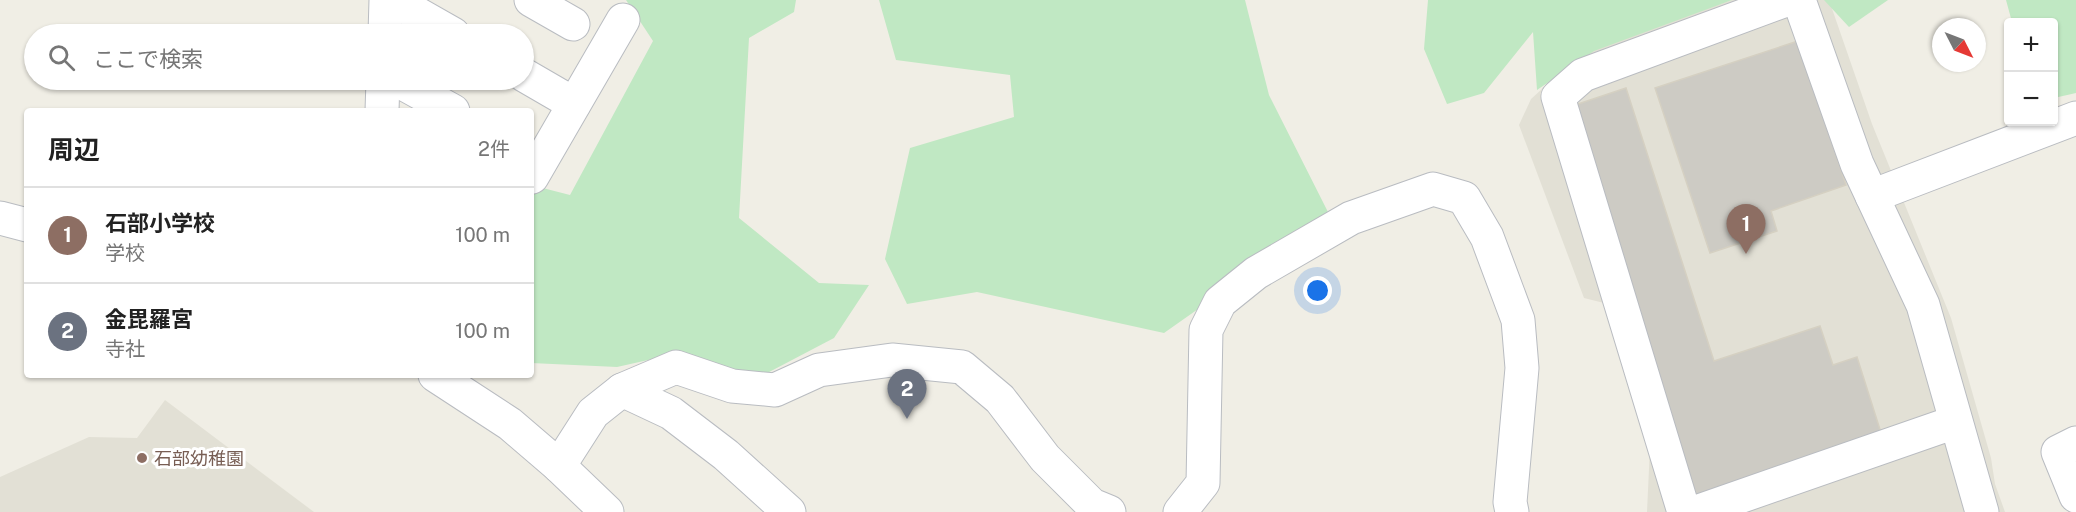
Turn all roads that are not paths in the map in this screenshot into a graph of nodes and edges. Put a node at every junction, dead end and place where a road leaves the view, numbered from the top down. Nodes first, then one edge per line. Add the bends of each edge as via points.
1 (386, 0) edge
2 (393, 0) edge
3 (531, 0) edge
4 (1786, 0) edge
5 (1799, 0) edge
6 (623, 20) dead end
7 (385, 24) edge
8 (435, 24) edge
9 (573, 24) dead end
10 (534, 81) edge
11 (383, 90) edge
12 (415, 90) edge
13 (574, 104) junction
14 (382, 108) edge
15 (448, 108) edge
16 (2076, 118) edge
17 (534, 174) edge
18 (1885, 191) junction
19 (0, 218) edge
20 (24, 224) edge
21 (440, 378) edge
22 (622, 390) junction
23 (1955, 422) junction
24 (2076, 443) edge
25 (559, 466) junction
26 (2076, 496) edge
27 (607, 512) edge
28 (789, 512) edge
29 (1109, 512) edge
30 (1180, 512) edge
31 (1512, 512) edge
32 (1684, 512) edge
33 (1696, 512) edge
34 (1982, 512) edge

1 - 7 street
2 - 8 street
3 - 9 street
4 - 32 street via 1583,75 1558,97
5 - 18 street via 1857,164
6 - 13 street
10 - 13 street
11 - 14 street
12 - 15 street
13 - 17 street
16 - 18 street
18 - 23 street via 1923,305
19 - 20 street
21 - 25 street via 510,424
22 - 25 street via 593,413
22 - 28 street via 671,413 726,455
22 - 29 street via 676,367 732,386 775,390 819,370 892,360 962,367 1000,399 1045,458 1084,498
23 - 33 street
23 - 34 street
24 - 26 street via 2058,452
25 - 27 street
30 - 31 street via 1203,483 1206,330 1220,302 1256,273 1351,218 1433,189 1464,198 1487,237 1518,320 1522,368

